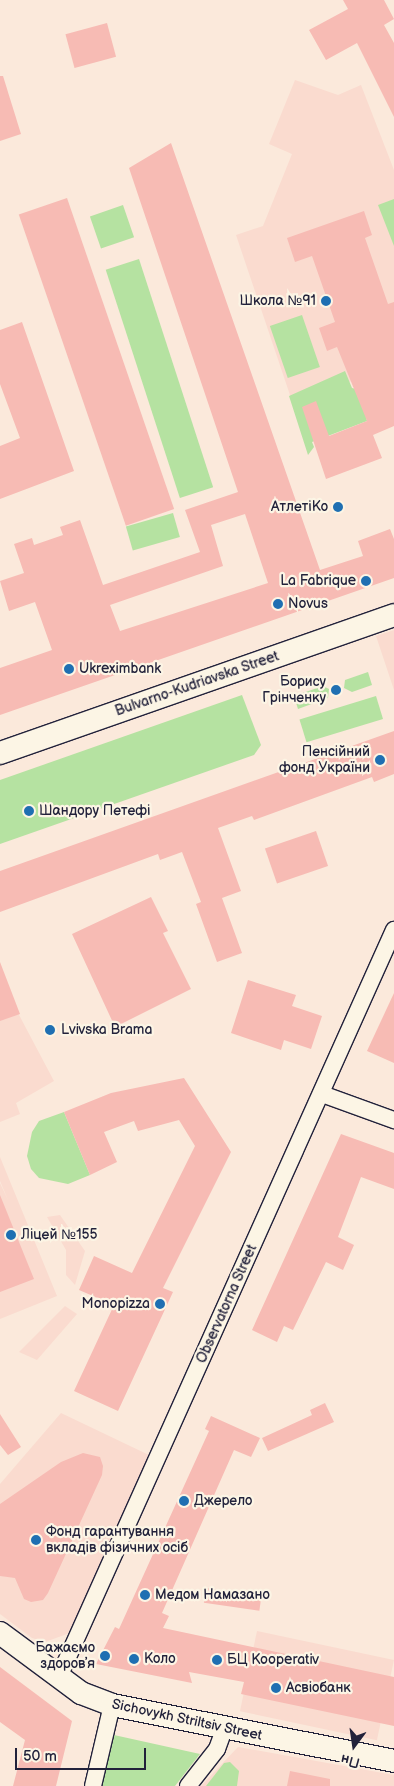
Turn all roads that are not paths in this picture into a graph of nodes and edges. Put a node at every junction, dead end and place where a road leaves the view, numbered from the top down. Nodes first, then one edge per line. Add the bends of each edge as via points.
1 (394, 615) edge
2 (0, 753) edge
3 (394, 930) edge
4 (322, 1094) junction
5 (394, 1120) edge
6 (0, 1633) edge
7 (59, 1677) junction
8 (112, 1705) junction
9 (225, 1728) junction
10 (394, 1761) edge
11 (93, 1786) edge
12 (188, 1786) edge

1 - 2 main road, Bulvarno-Kudriavska Street
3 - 4 street, Observatorna Street
4 - 5 street
4 - 7 street, Observatorna Street
6 - 7 main road, Sichovykh Striltsiv Street
7 - 8 main road, Sichovykh Striltsiv Street via 82,1693
8 - 9 main road, Sichovykh Striltsiv Street
8 - 11 street
9 - 10 main road, Sichovykh Striltsiv Street
9 - 12 street via 217,1749

